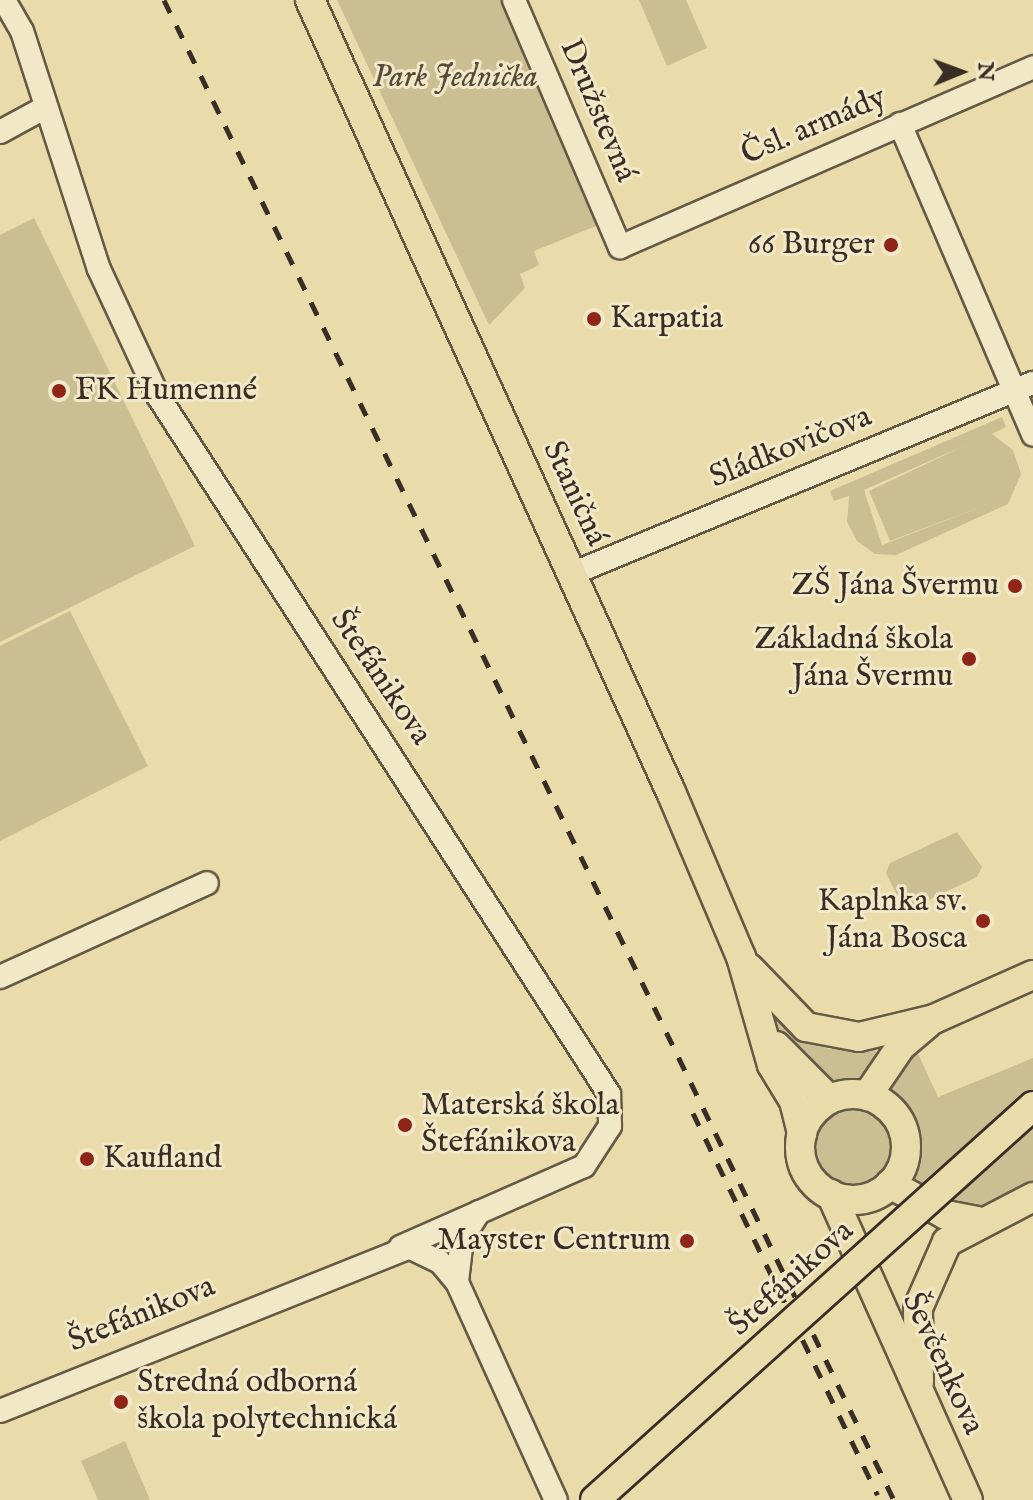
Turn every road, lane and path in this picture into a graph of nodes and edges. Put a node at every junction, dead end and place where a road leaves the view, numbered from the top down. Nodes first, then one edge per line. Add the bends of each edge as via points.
1 (4, 0) edge
2 (310, 0) edge
3 (514, 0) edge
4 (1033, 67) edge
5 (46, 107) junction
6 (900, 124) junction
7 (0, 132) edge
8 (620, 247) joint
9 (1024, 387) edge
10 (1033, 435) edge
11 (574, 573) junction
12 (207, 883) dead end
13 (741, 957) junction
14 (1033, 975) edge
15 (0, 977) edge
16 (934, 1019) junction
17 (759, 1023) junction
18 (867, 1096) junction
19 (829, 1099) junction
20 (1033, 1106) edge
21 (802, 1134) junction
22 (882, 1189) junction
23 (831, 1194) junction
24 (1033, 1197) edge
25 (479, 1212) junction
26 (977, 1221) junction
27 (400, 1247) junction
28 (853, 1257) junction
29 (457, 1282) junction
30 (919, 1391) junction
31 (0, 1411) edge
32 (556, 1500) edge
33 (595, 1500) edge
34 (968, 1500) edge

1 - 5 street, Štefánikova via 22,31
2 - 11 main road, Staničná
3 - 8 street, Družstevná
4 - 6 street, Čsl. armády
5 - 7 street
5 - 25 street, Štefánikova via 99,269 158,396 606,1085 610,1126 594,1156
6 - 8 street, Čsl. armády
6 - 9 street
9 - 10 street
9 - 11 street, Sládkovičova
11 - 13 main road, Staničná
12 - 15 street
13 - 16 main road via 779,1005 822,1033 859,1037
13 - 17 main road, Staničná
14 - 16 main road
16 - 18 main road via 901,1046
17 - 19 main road
17 - 21 main road, Staničná
18 - 19 main road
18 - 22 main road via 888,1107 904,1133 903,1164
19 - 21 main road
20 - 33 main road, Štefánikova, bridge
21 - 23 main road via 804,1166
22 - 23 main road
22 - 26 main road via 946,1215
22 - 28 main road
23 - 28 main road, Ševčenkova
24 - 26 main road
25 - 27 street, Štefánikova
25 - 29 street via 462,1239
26 - 30 main road via 947,1242 918,1308
27 - 29 street via 431,1255
27 - 31 street, Štefánikova
28 - 30 main road, Ševčenkova
29 - 32 street
30 - 34 main road, Ševčenkova

